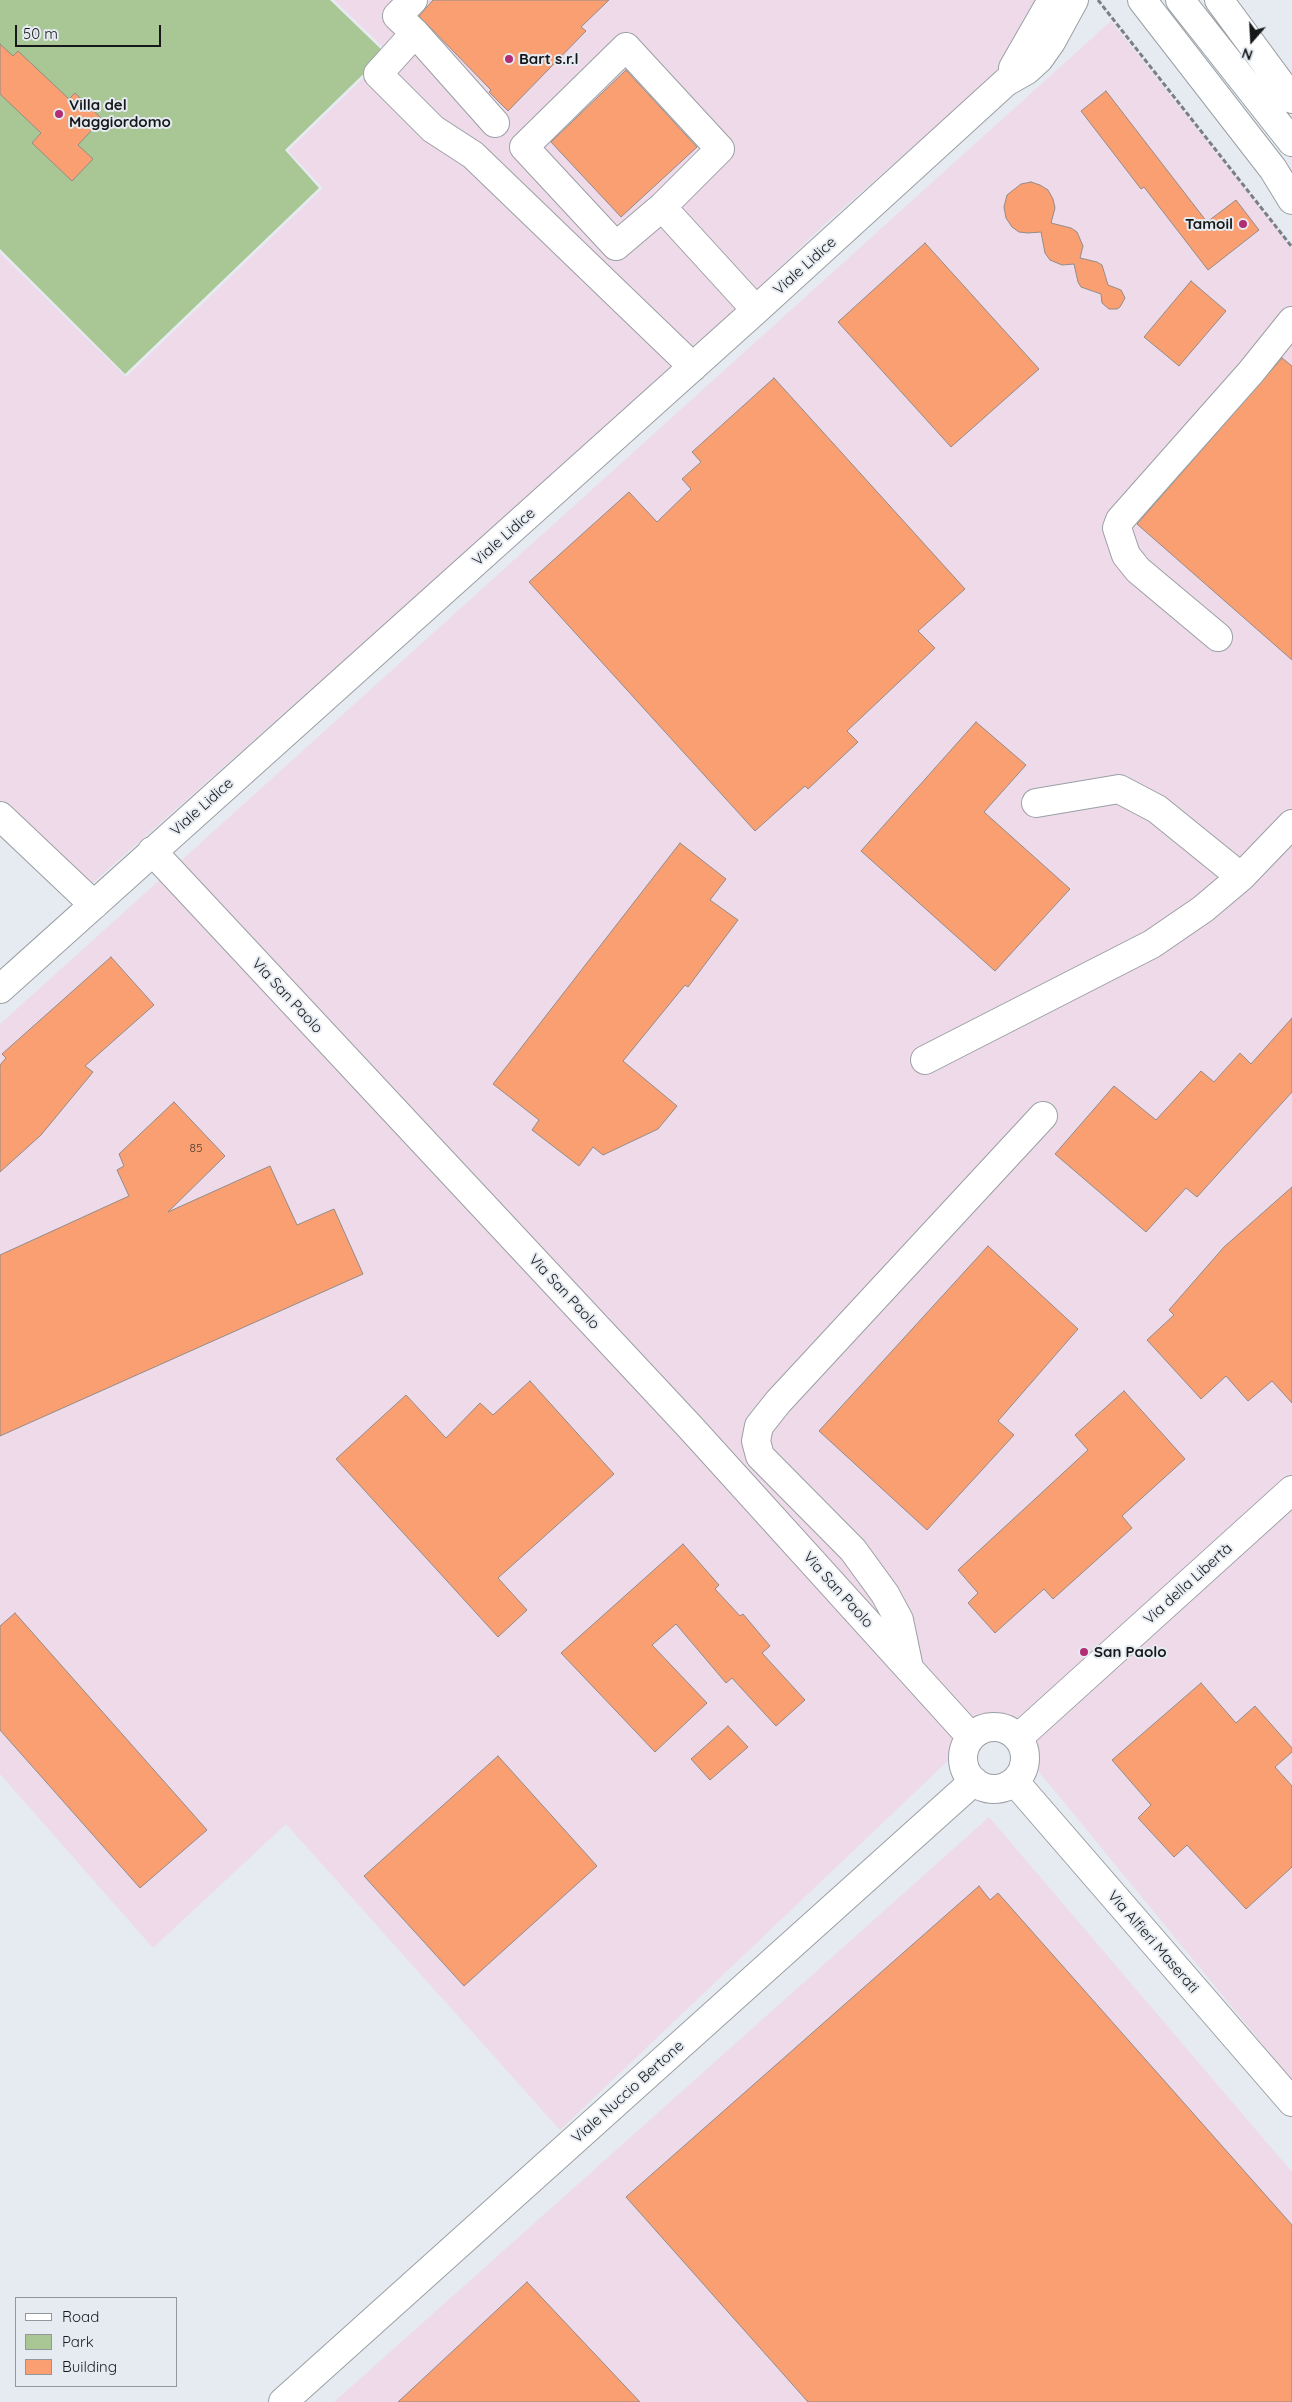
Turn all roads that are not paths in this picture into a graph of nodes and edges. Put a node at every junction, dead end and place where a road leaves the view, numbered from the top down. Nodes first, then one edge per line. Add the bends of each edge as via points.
1 (413, 0) edge
2 (1052, 0) edge
3 (1074, 0) edge
4 (1142, 0) edge
5 (1180, 0) edge
6 (1218, 0) edge
7 (415, 34) junction
8 (1243, 78) junction
9 (1203, 81) junction
10 (1006, 82) junction
11 (1292, 99) edge
12 (1252, 113) junction
13 (494, 123) dead end
14 (1291, 140) edge
15 (1262, 154) junction
16 (1292, 200) edge
17 (662, 207) junction
18 (756, 310) junction
19 (1292, 321) edge
20 (693, 367) junction
21 (1218, 637) dead end
22 (1036, 803) dead end
23 (0, 816) edge
24 (1292, 824) edge
25 (152, 851) junction
26 (1241, 877) junction
27 (94, 906) junction
28 (0, 989) edge
29 (925, 1060) dead end
30 (1043, 1116) dead end
31 (1292, 1490) edge
32 (910, 1670) junction
33 (971, 1737) junction
34 (1018, 1738) junction
35 (974, 1782) junction
36 (1015, 1782) junction
37 (1292, 2102) edge
38 (283, 2402) edge

1 - 7 street via 398,16
2 - 10 street, Viale Lidice
3 - 10 street, Viale Lidice via 1039,59
4 - 9 street
5 - 8 street
6 - 11 street
7 - 13 street
7 - 20 street via 378,74 433,129 473,155
8 - 12 street
8 - 14 street
9 - 12 street
9 - 15 street
10 - 18 street, Viale Lidice
12 - 14 street
12 - 15 street
15 - 16 street
17 - 17 street via 616,246 524,147 626,47 720,149
17 - 18 street
18 - 20 street, Viale Lidice
19 - 21 street via 1120,520 1118,528 1126,555 1138,570
20 - 25 street, Viale Lidice
22 - 26 street via 1120,789 1158,809
23 - 27 street
24 - 26 street
25 - 27 street, Viale Lidice
25 - 32 street, Via San Paolo via 691,1428
26 - 29 street via 1203,909 1152,944
27 - 28 street, Viale Lidice
30 - 32 street via 759,1426 756,1441 760,1456 853,1550 885,1594 899,1620
31 - 34 street, Via della Libertà
32 - 33 street, Via San Paolo
33 - 34 street via 979,1731 1000,1727
33 - 35 street via 963,1755 967,1774
34 - 36 street via 1026,1756
35 - 36 street via 990,1789 1007,1787
35 - 38 street, Viale Nuccio Bertone
36 - 37 street, Via Alfieri Maserati

